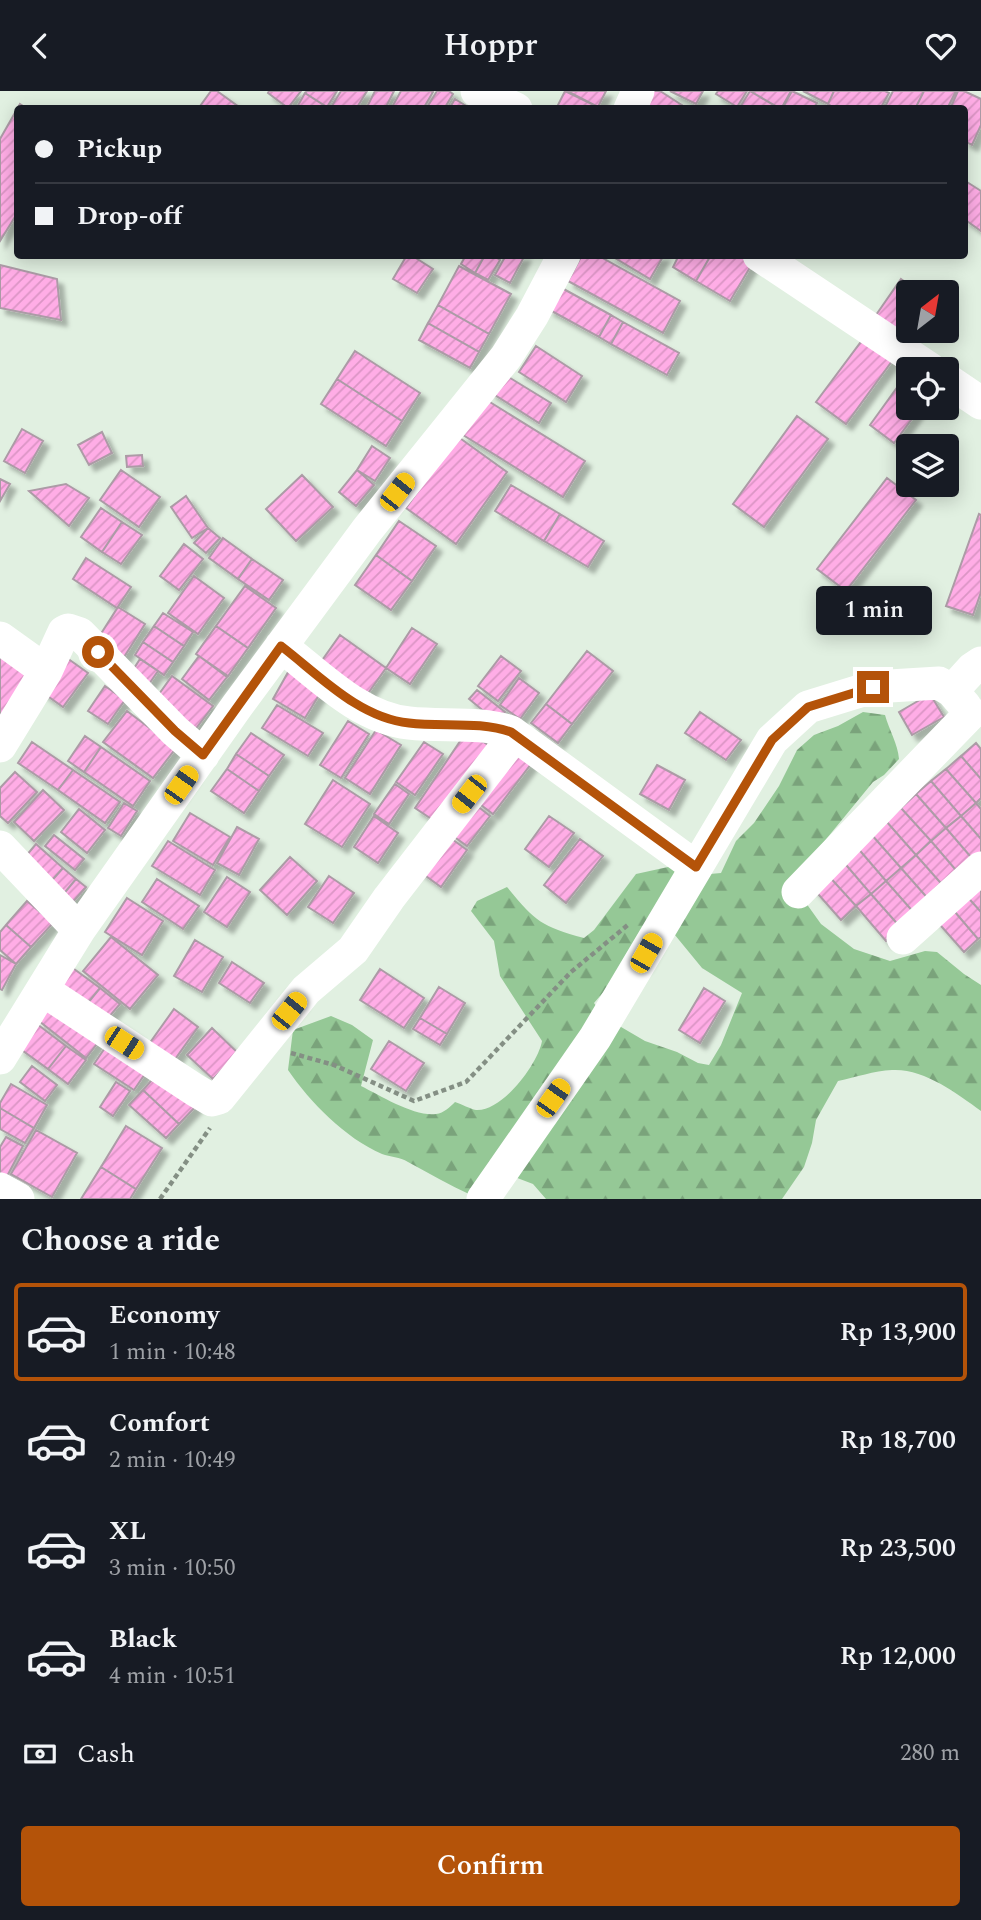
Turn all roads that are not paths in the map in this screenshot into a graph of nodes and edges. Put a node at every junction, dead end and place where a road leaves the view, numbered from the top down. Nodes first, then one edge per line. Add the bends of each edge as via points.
1 (477, 91) edge
2 (507, 105) edge
3 (562, 259) edge
4 (765, 259) edge
5 (912, 357) edge
6 (959, 388) edge
7 (981, 403) edge
8 (0, 638) edge
9 (281, 646) junction
10 (981, 663) edge
11 (47, 671) junction
12 (968, 710) edge
13 (515, 735) junction
14 (0, 746) edge
15 (203, 755) junction
16 (0, 848) edge
17 (696, 867) junction
18 (981, 868) edge
19 (798, 892) dead end
20 (79, 930) junction
21 (903, 938) dead end
22 (43, 990) junction
23 (0, 1058) edge
24 (0, 1189) edge
25 (18, 1199) edge
26 (483, 1199) edge

1 - 2 street
3 - 9 street via 506,357
4 - 5 street
6 - 7 street
8 - 11 street
9 - 13 street via 351,700 376,713 406,723 474,726
9 - 15 street
10 - 12 street via 972,669
11 - 14 street
11 - 15 street via 64,632 80,634
12 - 17 street via 939,683 873,687 808,707 772,740
12 - 19 street
13 - 17 street
13 - 22 street via 354,950 306,990 219,1098 201,1094
15 - 20 street
16 - 20 street
17 - 26 street via 595,1038
18 - 21 street
20 - 22 street
22 - 23 street
24 - 25 street

